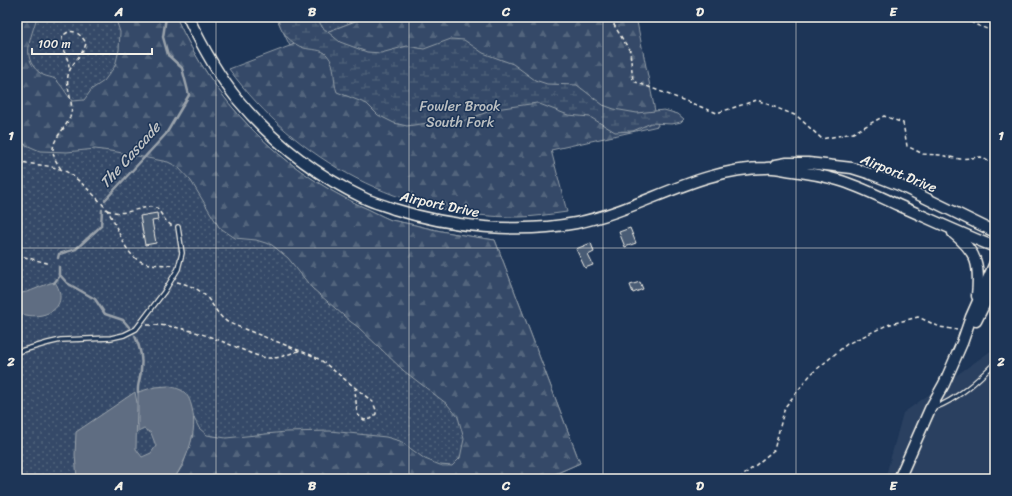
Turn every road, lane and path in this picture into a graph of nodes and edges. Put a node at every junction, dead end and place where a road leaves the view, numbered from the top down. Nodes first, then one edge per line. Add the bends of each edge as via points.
1 (188, 17) edge
2 (616, 17) edge
3 (965, 17) edge
4 (995, 32) edge
5 (69, 70) junction
6 (17, 160) edge
7 (995, 165) edge
8 (762, 168) junction
9 (61, 169) junction
10 (107, 210) junction
11 (927, 218) junction
12 (178, 226) joint
13 (995, 232) edge
14 (995, 247) edge
15 (17, 255) edge
16 (995, 263) edge
17 (51, 264) dead end
18 (179, 265) junction
19 (171, 281) junction
20 (995, 283) edge
21 (995, 289) edge
22 (987, 298) junction
23 (971, 317) junction
24 (959, 325) dead end
25 (136, 329) junction
26 (962, 343) junction
27 (299, 351) junction
28 (17, 352) edge
29 (995, 363) edge
30 (355, 389) junction
31 (930, 409) junction
32 (739, 479) edge
33 (899, 479) edge

1 - 8 main road, Airport Drive via 217,72 238,100 278,141 300,160 365,199 416,216 465,225 501,228 576,223 719,173
2 - 7 path via 614,25 630,51 633,81 662,93 717,113 757,100 797,116 822,139 853,133 884,116 903,123 906,146 923,154 960,159 981,157
3 - 4 path via 974,24
5 - 5 path via 86,43 81,36 73,32 68,32 61,40
5 - 9 path via 71,114 53,148 55,159
6 - 9 path
8 - 11 main road, Airport Drive via 840,180
8 - 13 main road, Airport Drive via 787,163 808,163 852,168 899,185
9 - 10 path via 72,175
10 - 12 path via 122,213 152,206 157,208 166,221
10 - 18 path via 122,239 139,261
11 - 14 main road, Airport Drive
11 - 23 main road, Airport Drive via 952,233 972,253 979,276
12 - 18 lane via 182,252
15 - 17 path
16 - 23 main road, Airport Drive
18 - 19 lane
19 - 25 lane
19 - 27 path via 192,286 202,292 219,315 229,323
20 - 22 main road, Airport Drive
21 - 22 main road
22 - 26 main road, Airport Drive
23 - 26 main road, Airport Drive
24 - 32 path via 958,330 940,327 918,317 887,325 847,344 810,374 785,407 774,450
25 - 27 path via 148,325 171,326 220,340 266,358
25 - 28 lane via 118,337 61,340
26 - 31 main road, Airport Drive
27 - 30 path via 322,361
29 - 31 lane via 960,394 945,404
30 - 30 path via 375,406 376,414 371,419 364,420 357,414
31 - 33 main road, Airport Drive

